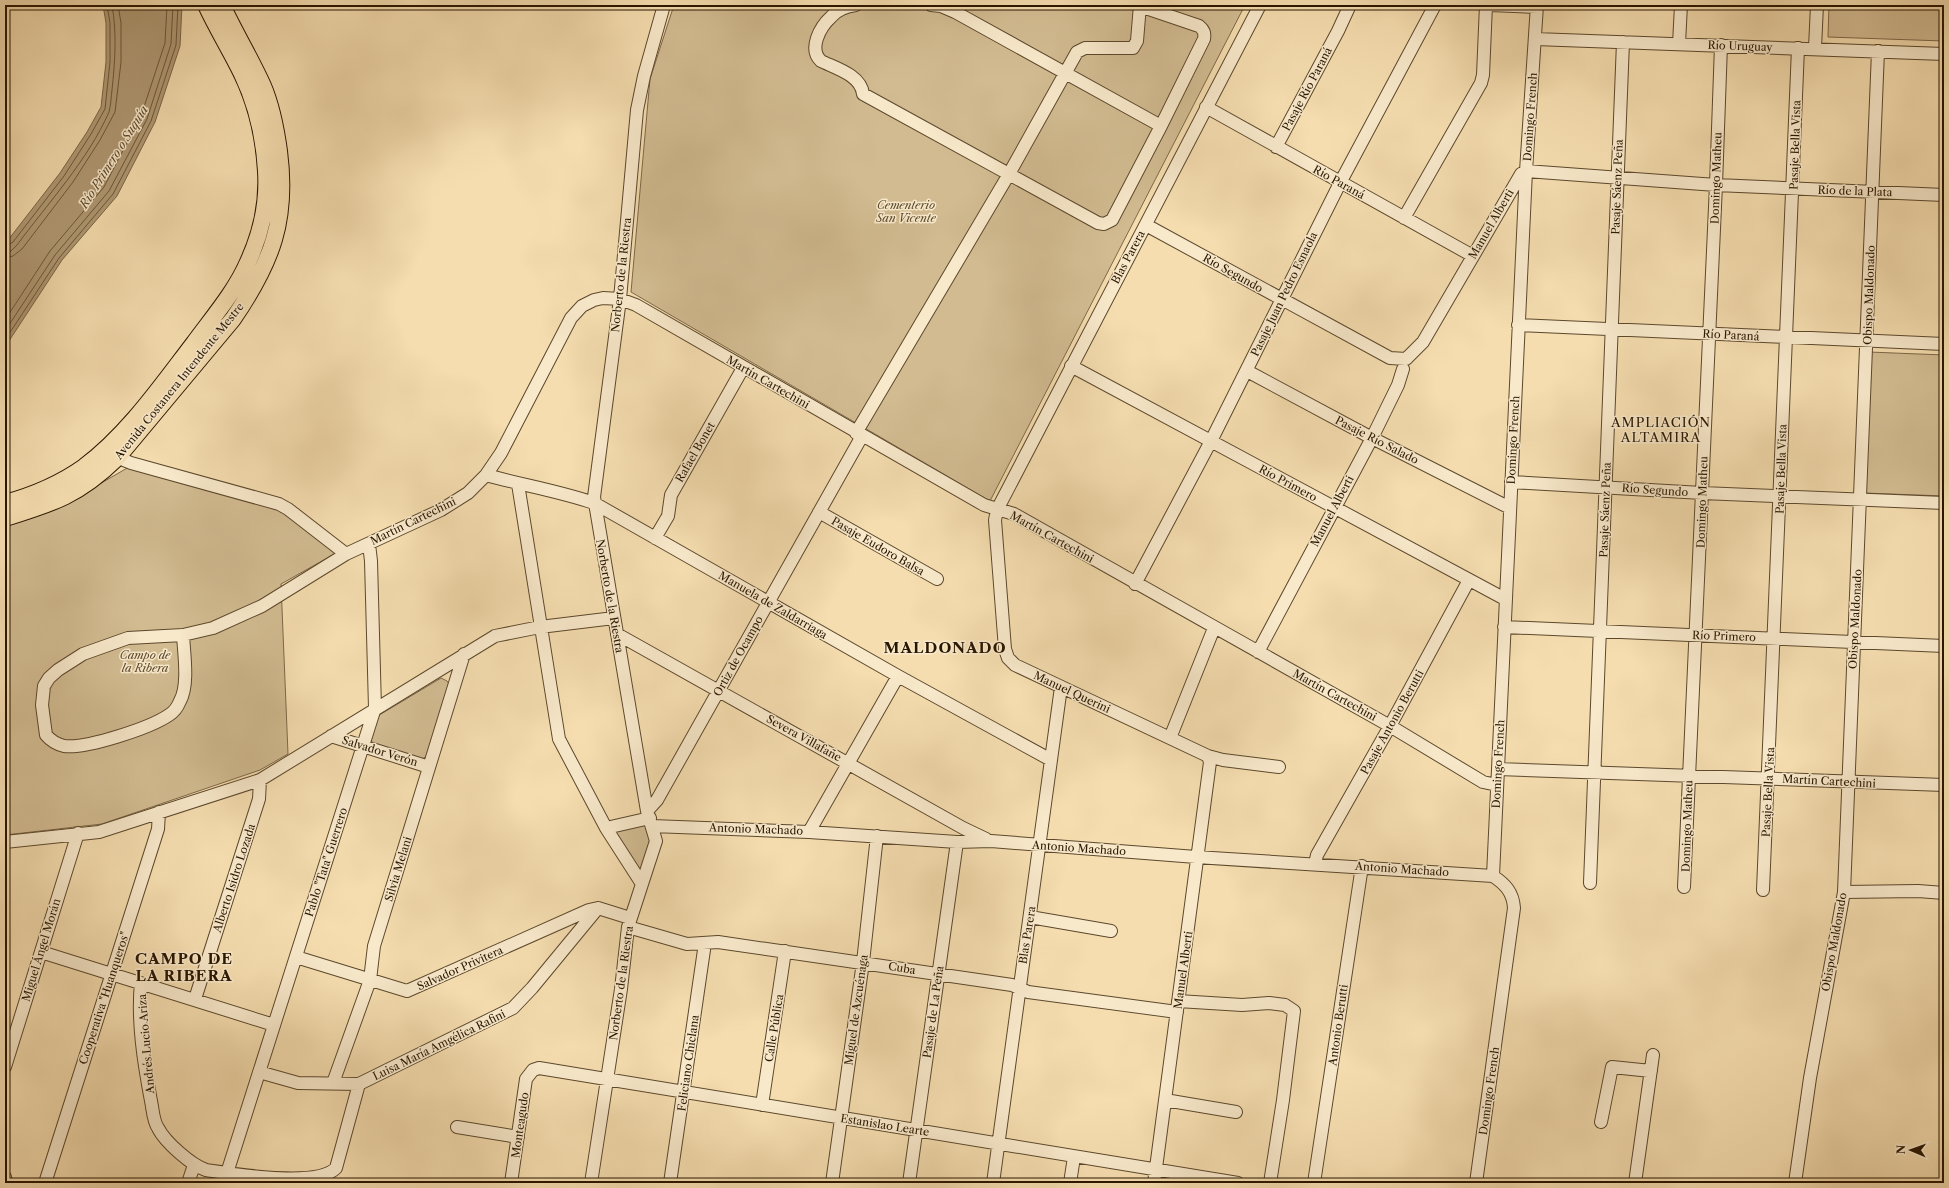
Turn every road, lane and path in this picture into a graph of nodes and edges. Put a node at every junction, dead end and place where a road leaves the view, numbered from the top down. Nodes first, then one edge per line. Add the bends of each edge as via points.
1 (206, 5) edge
2 (222, 5) edge
3 (664, 5) edge
4 (856, 5) edge
5 (931, 5) edge
6 (1140, 5) edge
7 (1260, 5) edge
8 (1350, 5) edge
9 (1435, 5) edge
10 (1486, 5) edge
11 (1490, 5) edge
12 (1681, 5) edge
13 (1817, 5) edge
14 (1537, 6) edge
15 (1535, 39) junction
16 (1623, 42) junction
17 (1679, 44) junction
18 (1721, 45) junction
19 (1798, 48) junction
20 (1815, 48) junction
21 (1878, 51) junction
22 (1944, 54) edge
23 (1065, 74) junction
24 (1206, 107) junction
25 (1161, 126) junction
26 (1276, 147) junction
27 (1526, 171) junction
28 (1009, 174) junction
29 (1618, 178) junction
30 (1340, 183) junction
31 (1716, 185) junction
32 (1793, 188) junction
33 (1873, 191) junction
34 (1944, 195) edge
35 (1404, 218) junction
36 (1146, 225) junction
37 (1473, 256) junction
38 (620, 299) junction
39 (1282, 299) junction
40 (1518, 325) junction
41 (1611, 330) junction
42 (1710, 334) junction
43 (1787, 337) junction
44 (1868, 341) junction
45 (1944, 344) edge
46 (1405, 364) junction
47 (1071, 366) junction
48 (743, 368) junction
49 (1246, 371) junction
50 (859, 434) junction
51 (1372, 438) junction
52 (1210, 442) junction
53 (111, 454) junction
54 (486, 475) junction
55 (1511, 482) junction
56 (518, 484) junction
57 (1607, 487) junction
58 (1702, 493) junction
59 (1780, 496) junction
60 (1860, 500) junction
61 (5, 503) edge
62 (594, 503) junction
63 (1944, 503) edge
64 (1333, 508) junction
65 (1510, 508) junction
66 (997, 510) junction
67 (819, 512) junction
68 (5, 518) edge
69 (655, 538) junction
70 (369, 544) junction
71 (346, 554) junction
72 (936, 579) dead end
73 (1469, 580) junction
74 (1135, 584) junction
75 (1505, 599) junction
76 (768, 602) junction
77 (614, 618) junction
78 (540, 627) junction
79 (1504, 627) junction
80 (1214, 628) junction
81 (1601, 631) junction
82 (617, 634) junction
83 (183, 635) junction
84 (1696, 635) junction
85 (1775, 638) junction
86 (1854, 642) junction
87 (1944, 646) edge
88 (1258, 652) junction
89 (464, 654) junction
90 (898, 676) junction
91 (1061, 687) junction
92 (718, 690) junction
93 (375, 708) junction
94 (1390, 726) junction
95 (331, 736) junction
96 (1170, 738) junction
97 (363, 746) junction
98 (1208, 756) junction
99 (1051, 760) junction
100 (848, 764) junction
101 (1279, 766) dead end
102 (429, 767) junction
103 (1498, 769) junction
104 (1596, 772) junction
105 (1689, 775) junction
106 (1768, 778) junction
107 (260, 780) junction
108 (1847, 782) junction
109 (1497, 785) junction
110 (1944, 785) edge
111 (159, 812) junction
112 (650, 819) junction
113 (606, 828) junction
114 (809, 832) junction
115 (78, 834) junction
116 (877, 836) junction
117 (991, 841) junction
118 (5, 842) edge
119 (957, 842) junction
120 (1040, 845) junction
121 (1196, 857) junction
122 (1315, 864) junction
123 (1362, 866) junction
124 (1493, 876) junction
125 (1504, 883) joint
126 (1590, 883) dead end
127 (642, 884) junction
128 (1684, 887) dead end
129 (1763, 890) dead end
130 (1844, 892) junction
131 (1944, 893) edge
132 (598, 908) junction
133 (1030, 916) junction
134 (629, 922) junction
135 (1111, 931) dead end
136 (705, 943) junction
137 (785, 951) junction
138 (41, 952) junction
139 (296, 957) junction
140 (863, 962) junction
141 (112, 974) junction
142 (938, 974) junction
143 (370, 980) junction
144 (141, 983) junction
145 (1018, 988) junction
146 (195, 999) junction
147 (1178, 1007) junction
148 (274, 1025) junction
149 (8, 1049) edge
150 (1654, 1055) dead end
151 (5, 1067) edge
152 (533, 1070) joint
153 (1651, 1071) junction
154 (259, 1072) junction
155 (607, 1079) junction
156 (333, 1084) junction
157 (359, 1084) junction
158 (684, 1092) junction
159 (1165, 1100) junction
160 (762, 1105) junction
161 (1236, 1112) dead end
162 (841, 1118) junction
163 (1601, 1122) dead end
164 (457, 1127) dead end
165 (916, 1130) junction
166 (518, 1137) junction
167 (998, 1144) junction
168 (1074, 1157) junction
169 (194, 1165) junction
170 (1156, 1170) junction
171 (227, 1173) junction
172 (5, 1177) edge
173 (256, 1180) edge
174 (6, 1183) edge
175 (45, 1183) edge
176 (188, 1183) edge
177 (511, 1183) edge
178 (591, 1183) edge
179 (670, 1183) edge
180 (832, 1183) edge
181 (909, 1183) edge
182 (993, 1183) edge
183 (1070, 1183) edge
184 (1154, 1183) edge
185 (1238, 1183) edge
186 (1270, 1183) edge
187 (1314, 1183) edge
188 (1476, 1183) edge
189 (1635, 1183) edge
190 (1794, 1183) edge

1 - 53 main road, Avenida Costanera Intendente Mestre via 242,74 257,110 266,172 262,221 248,262 223,304
2 - 53 main road, Avenida Costanera Intendente Mestre via 264,87 275,122 282,174 281,212 276,234 261,274 233,319
3 - 38 street, Norberto de la Riestra via 637,110
4 - 28 street via 838,11 825,24 814,46 817,57 856,79 863,94
5 - 23 street via 955,12
6 - 23 street, Ortiz de Ocampo via 1137,41 1133,48 1081,49
6 - 25 street via 1199,26 1204,34 1204,39
7 - 24 street, Blas Parera
8 - 26 street, Pasaje Río Paraná
9 - 30 street, Pasaje Juan Pedro Esnaola
10 - 35 street via 1483,75 1480,83
11 - 14 street
12 - 17 street
13 - 20 street
14 - 15 street, Domingo French
15 - 16 street, Río Uruguay
15 - 27 street, Domingo French
16 - 17 street, Río Uruguay
16 - 29 street, Pasaje Sáenz Peña
17 - 18 street, Río Uruguay
18 - 19 street, Río Uruguay
18 - 31 street, Domingo Matheu
19 - 20 street, Río Uruguay
19 - 32 street, Pasaje Bella Vista
20 - 21 street, Río Uruguay
21 - 22 street, Río Uruguay
21 - 33 street, Obispo Maldonado
23 - 25 street
23 - 28 street, Ortiz de Ocampo
24 - 26 street, Río Paraná
24 - 36 street, Blas Parera
25 - 28 street via 1112,220 1108,223 1098,223
26 - 30 street, Río Paraná
27 - 29 street, Río de la Plata
27 - 37 street, Manuel Alberti via 1521,174
27 - 40 street, Domingo French
28 - 50 street, Ortiz de Ocampo
29 - 31 street, Río de la Plata
29 - 41 street, Pasaje Sáenz Peña
30 - 35 street, Río Paraná
30 - 39 street, Pasaje Juan Pedro Esnaola
31 - 32 street, Río de la Plata
31 - 42 street, Domingo Matheu
32 - 33 street, Río de la Plata
32 - 43 street, Pasaje Bella Vista
33 - 34 street, Río de la Plata
33 - 44 street, Obispo Maldonado
35 - 37 street, Río Paraná
36 - 39 street, Río Segundo
36 - 47 street, Blas Parera
37 - 46 street, Manuel Alberti via 1423,342
38 - 48 street, Martín Cartechini via 645,310
38 - 54 street, Martín Cartechini via 594,300 582,306 571,318 501,453
38 - 62 street, Norberto de la Riestra
39 - 46 street, Río Segundo
39 - 49 street, Pasaje Juan Pedro Esnaola
40 - 41 street, Río Paraná
40 - 55 street, Domingo French
41 - 42 street, Río Paraná
41 - 57 street, Pasaje Sáenz Peña
42 - 43 street, Río Paraná
42 - 58 street, Domingo Matheu
43 - 44 street, Río Paraná
43 - 59 street, Pasaje Bella Vista
44 - 45 street, Río Paraná
44 - 60 street, Obispo Maldonado
46 - 51 street, Manuel Alberti via 1398,385
47 - 52 street, Río Primero
47 - 66 street, Blas Parera
48 - 50 street, Martín Cartechini
48 - 69 street, Rafael Bonet via 671,495 668,516
49 - 51 street, Pasaje Río Salado
49 - 52 street, Pasaje Juan Pedro Esnaola
50 - 66 street, Martín Cartechini
50 - 67 street, Ortiz de Ocampo
51 - 64 street, Manuel Alberti
51 - 65 street, Pasaje Río Salado
52 - 64 street, Río Primero
52 - 74 street, Pasaje Juan Pedro Esnaola
53 - 61 main road, Avenida Costanera Intendente Mestre via 85,466 53,486
53 - 68 main road, Avenida Costanera Intendente Mestre via 98,476 78,490 47,505
53 - 71 street via 279,504 288,508
54 - 56 street, Manuela de Zaldarriaga
54 - 70 street, Martín Cartechini via 454,503
55 - 57 street, Río Segundo
55 - 65 street, Domingo French
56 - 62 street, Manuela de Zaldarriaga
56 - 78 street
57 - 58 street, Río Segundo
57 - 81 street, Pasaje Sáenz Peña
58 - 59 street, Río Segundo
58 - 84 street, Domingo Matheu
59 - 60 street, Río Segundo
59 - 85 street, Pasaje Bella Vista
60 - 63 street, Río Segundo
60 - 86 street, Obispo Maldonado
62 - 69 street, Manuela de Zaldarriaga
62 - 77 street, Norberto de la Riestra
64 - 73 street, Río Primero
64 - 88 street, Manuel Alberti
65 - 75 street, Domingo French
66 - 74 street, Martín Cartechini via 1014,514
66 - 91 street, Manuel Querini via 995,520 1007,654 1015,665
67 - 72 street, Pasaje Eudoro Balsa
67 - 76 street, Ortiz de Ocampo
69 - 76 street, Manuela de Zaldarriaga
70 - 71 street, Martín Cartechini
70 - 93 street, Pablo "Tata" Guerrero
71 - 83 street, Martín Cartechini via 262,606 213,628
73 - 75 street, Río Primero
73 - 94 street, Pasaje Antonio Berutti
74 - 80 street, Martín Cartechini
75 - 79 street, Domingo French
76 - 90 street, Manuela de Zaldarriaga
76 - 92 street, Ortiz de Ocampo
77 - 78 street
77 - 82 street, Norberto de la Riestra
78 - 89 street via 495,636
78 - 113 street via 559,739
79 - 81 street, Río Primero
79 - 103 street, Domingo French
80 - 88 street, Martín Cartechini
80 - 96 street
81 - 84 street, Río Primero
81 - 104 street, Pasaje Sáenz Peña
82 - 92 street, Severa Villafañe
82 - 112 street, Norberto de la Riestra
83 - 83 street, Martín Cartechini via 185,689 180,703 171,714 141,728 84,745 57,744 46,735 42,705 44,686 58,670 83,654 114,641 139,636
84 - 85 street, Río Primero
84 - 105 street, Domingo Matheu
85 - 86 street, Río Primero
85 - 106 street, Pasaje Bella Vista
86 - 87 street, Río Primero
86 - 108 street, Obispo Maldonado
88 - 94 street, Martín Cartechini
89 - 93 street
89 - 102 street, Silvia Melani
90 - 99 street, Manuela de Zaldarriaga
90 - 100 street
91 - 96 street, Manuel Querini
91 - 99 street, Blas Parera
92 - 100 street, Severa Villafañe
92 - 112 street, Ortiz de Ocampo via 657,800
93 - 95 street
93 - 97 street, Pablo "Tata" Guerrero
94 - 109 street, Martín Cartechini via 1483,782
94 - 122 street, Pasaje Antonio Berutti via 1317,855
95 - 97 street, Salvador Verón
95 - 107 street
96 - 98 street, Manuel Querini
97 - 102 street, Salvador Verón
97 - 139 street, Pablo "Tata" Guerrero
98 - 101 street, Manuel Querini
98 - 121 street, Manuel Alberti via 1210,762
99 - 120 street, Blas Parera
100 - 114 street
100 - 117 street, Severa Villafañe
102 - 143 street, Silvia Melani via 374,946
103 - 104 street, Martín Cartechini
103 - 109 street, Domingo French
104 - 105 street, Martín Cartechini
104 - 126 street, Pasaje Sáenz Peña
105 - 106 street, Martín Cartechini
105 - 128 street, Domingo Matheu
106 - 108 street, Martín Cartechini
106 - 129 street, Pasaje Bella Vista
107 - 111 street
107 - 146 street, Alberto Isidro Lozada via 259,799
108 - 110 street, Martín Cartechini
108 - 130 street, Obispo Maldonado
109 - 124 street, Domingo French
111 - 115 street via 99,832
111 - 141 street, Cooperativa "Huanqueros" via 158,828
112 - 113 street, Antonio Machado
112 - 114 street, Antonio Machado
112 - 127 street, Norberto de la Riestra via 656,841
113 - 127 street
114 - 116 street, Antonio Machado
115 - 118 street
115 - 138 street, Miguel Ángel Morán
116 - 119 street, Antonio Machado
116 - 140 street, Miguel de Azcuénaga
117 - 119 street, Antonio Machado
117 - 120 street, Antonio Machado
119 - 142 street, Pasaje de La Peña
120 - 121 street, Antonio Machado
120 - 133 street, Blas Parera
121 - 122 street, Antonio Machado
121 - 147 street, Manuel Alberti
122 - 123 street, Antonio Machado
123 - 124 street, Antonio Machado
123 - 187 street, Antonio Berutti
124 - 125 street, Antonio Machado
125 - 188 street, Domingo French via 1511,894 1514,908
127 - 134 street, Norberto de la Riestra
130 - 131 street via 1918,890
130 - 190 street, Obispo Maldonado via 1810,1078
132 - 134 street, Cuba
132 - 143 street, Salvador Privitera via 406,992
132 - 157 street, Luisa María Amgélica Rafini via 513,1008
133 - 135 street
133 - 145 street, Blas Parera
134 - 136 street, Cuba via 687,944
134 - 155 street, Norberto de la Riestra
136 - 137 street, Cuba via 718,942
136 - 158 street, Feliciano Chiclana
137 - 140 street, Cuba
137 - 160 street, Calle Pública
138 - 141 street
138 - 149 street, Miguel Ángel Morán
139 - 143 street, Salvador Privitera
139 - 148 street, Pablo "Tata" Guerrero
140 - 142 street, Cuba
140 - 162 street, Miguel de Azcuénaga
141 - 144 street
141 - 175 street, Cooperativa "Huanqueros"
142 - 145 street, Cuba
142 - 165 street, Pasaje de La Peña
143 - 156 street, Silvia Melani
144 - 146 street
144 - 169 street, Andrés Lucio Ariza via 140,1003 146,1071 155,1123 162,1134
145 - 147 street, Cuba via 1028,992
145 - 167 street, Blas Parera
146 - 148 street
147 - 159 street, Manuel Alberti
147 - 186 street, Cuba via 1269,1003 1285,1005 1294,1011
148 - 154 street, Pablo "Tata" Guerrero
149 - 151 street, Miguel Ángel Morán
150 - 153 street
152 - 155 street, Estanislao Learte via 539,1068
152 - 166 street, Monteagudo via 526,1079
153 - 163 street via 1612,1067
153 - 189 street
154 - 156 street, Luisa María Amgélica Rafini via 289,1082
154 - 171 street, Pablo "Tata" Guerrero
155 - 158 street, Estanislao Learte
155 - 178 street, Norberto de la Riestra
156 - 157 street, Luisa María Amgélica Rafini
157 - 173 street, Andrés Lucio Ariza via 336,1168 332,1173 321,1177 290,1180
158 - 160 street, Estanislao Learte
158 - 179 street, Feliciano Chiclana
159 - 161 street
159 - 170 street, Manuel Alberti
160 - 162 street, Estanislao Learte
162 - 165 street, Estanislao Learte
162 - 180 street, Miguel de Azcuénaga
164 - 166 street
165 - 167 street, Estanislao Learte
165 - 181 street, Pasaje de La Peña
166 - 177 street, Monteagudo
167 - 168 street, Estanislao Learte
167 - 182 street, Blas Parera
168 - 170 street, Estanislao Learte
168 - 183 street
169 - 171 street, Andrés Lucio Ariza via 206,1170
169 - 176 street
170 - 184 street, Manuel Alberti
170 - 185 street, Estanislao Learte
171 - 173 street, Andrés Lucio Ariza
172 - 174 street

